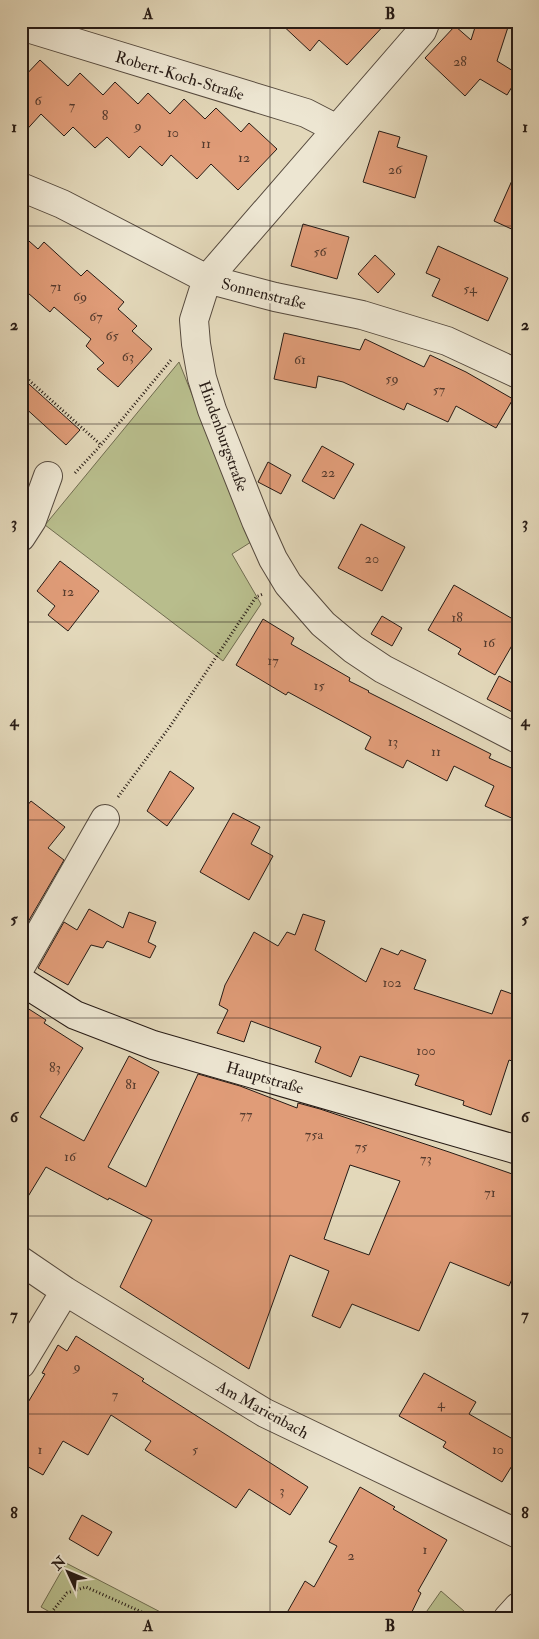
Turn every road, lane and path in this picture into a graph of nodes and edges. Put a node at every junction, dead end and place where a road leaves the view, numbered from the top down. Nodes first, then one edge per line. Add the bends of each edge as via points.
1 (426, 21) edge
2 (21, 26) edge
3 (337, 129) junction
4 (21, 187) edge
5 (207, 279) junction
6 (196, 344) junction
7 (517, 372) edge
8 (21, 373) edge
9 (101, 445) junction
10 (45, 485) joint
11 (21, 537) edge
12 (288, 584) junction
13 (518, 739) edge
14 (123, 788) dead end
15 (105, 819) dead end
16 (21, 966) edge
17 (21, 981) edge
18 (518, 1150) edge
19 (21, 1261) edge
20 (65, 1291) junction
21 (21, 1364) edge
22 (518, 1534) edge
23 (518, 1607) edge
24 (47, 1618) edge
25 (155, 1618) edge
26 (508, 1618) edge

1 - 3 street, Hindenburgstraße via 422,31
2 - 3 street, Robert-Koch-Straße via 306,113
3 - 5 street, Hindenburgstraße
4 - 5 street, Sonnenstraße via 62,204
5 - 6 street, Hindenburgstraße via 194,320
5 - 7 street, Sonnenstraße via 275,298 362,315 447,341
6 - 9 path via 176,354
6 - 12 street, Hindenburgstraße via 212,410 256,521
8 - 9 path
9 - 10 path via 59,490
10 - 11 street via 32,520
12 - 13 street, Hindenburgstraße via 323,624 353,649 384,669
12 - 14 path via 256,597 171,725
15 - 16 street
17 - 18 street, Hauptstraße via 75,1015 153,1045
19 - 20 street, Am Marienbach
20 - 21 street
20 - 22 street, Am Marienbach via 265,1413
23 - 26 street
24 - 25 path via 67,1593 86,1587

